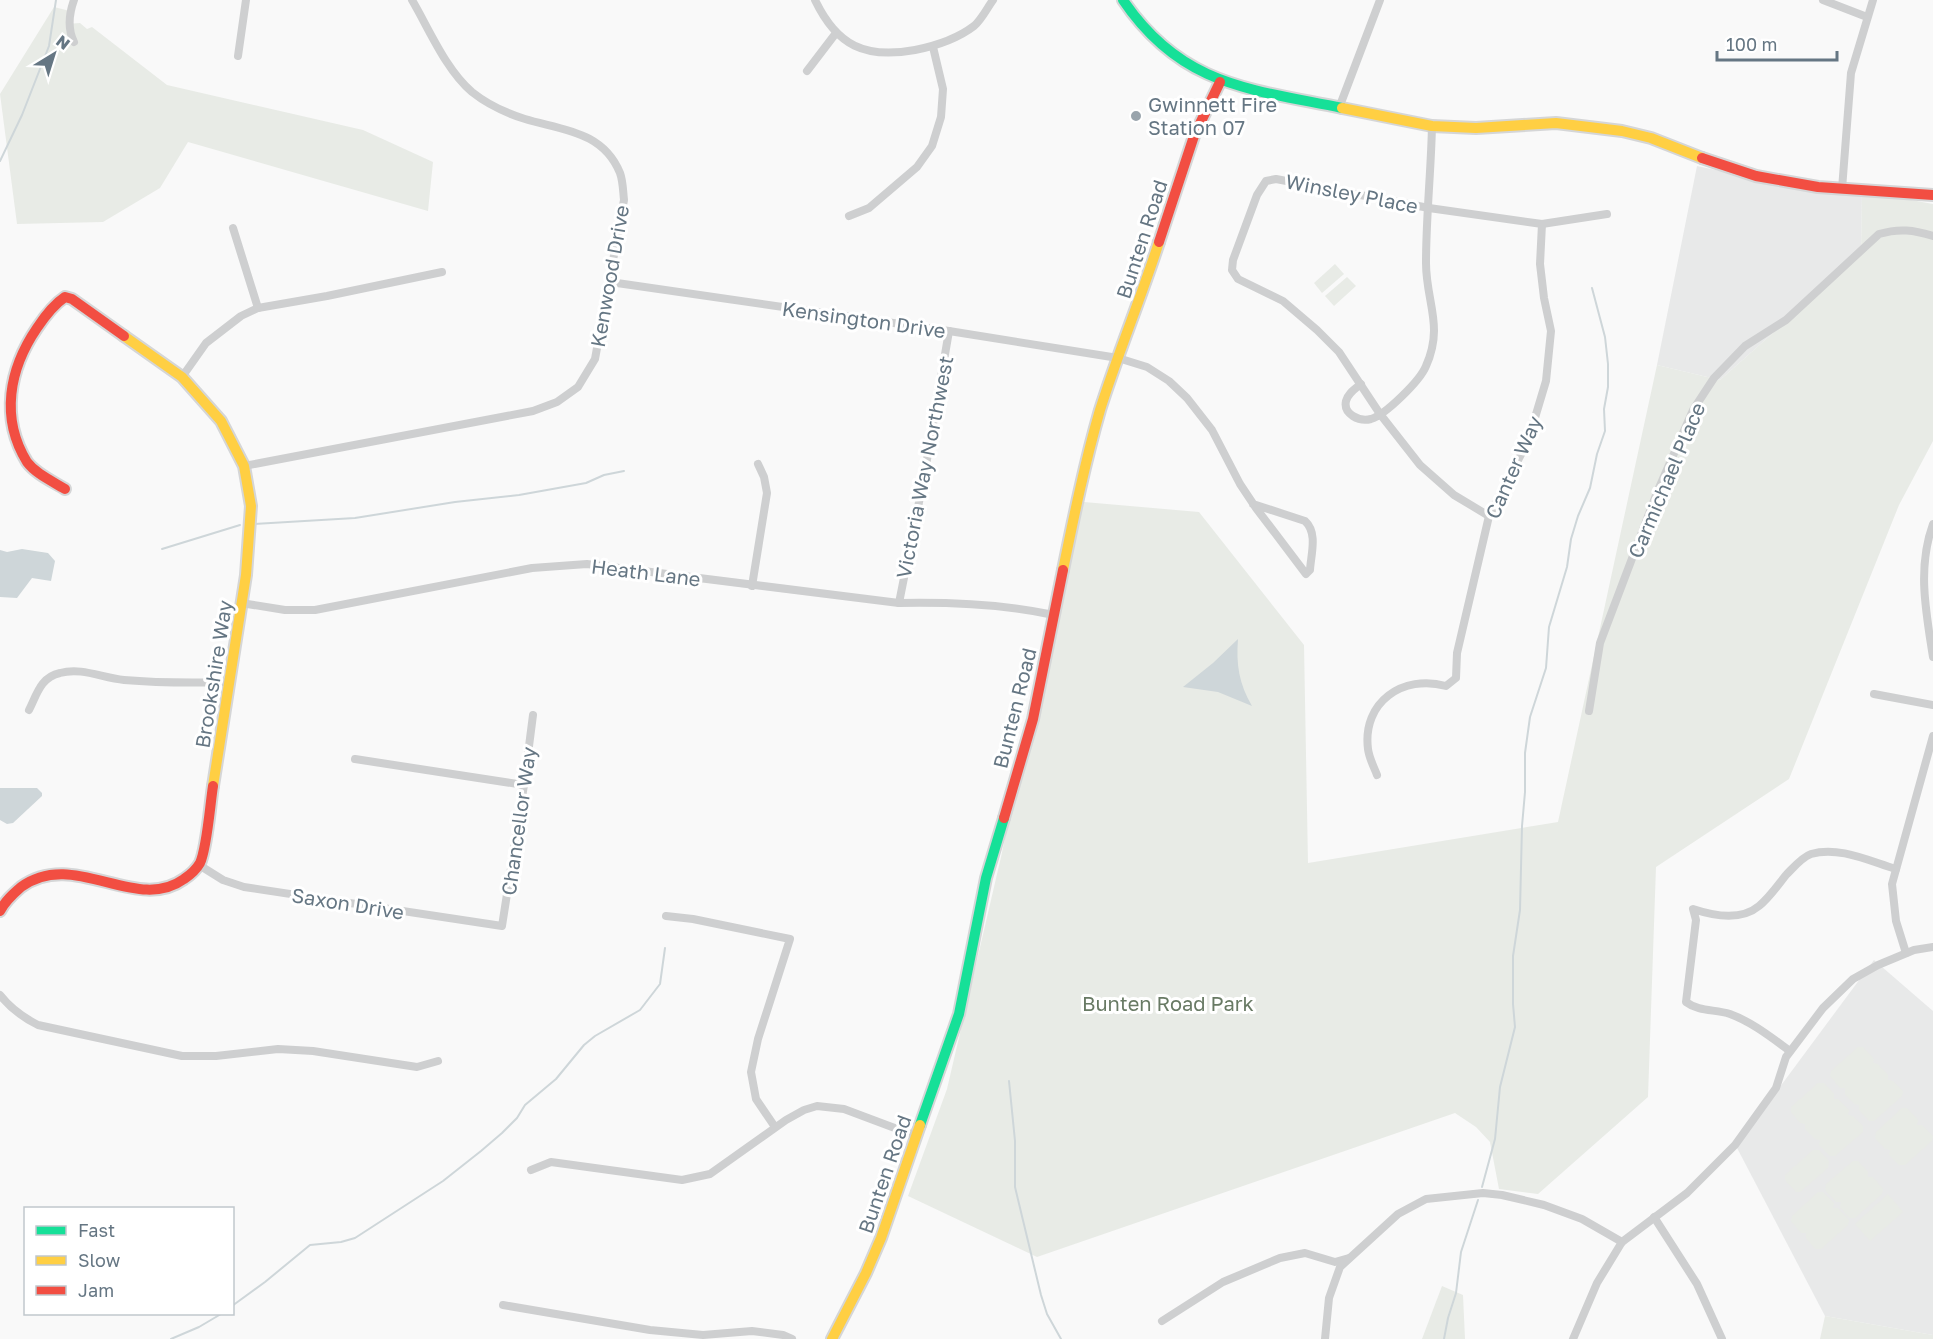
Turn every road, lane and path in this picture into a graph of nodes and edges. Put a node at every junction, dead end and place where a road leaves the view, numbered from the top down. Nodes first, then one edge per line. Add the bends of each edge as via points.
1 (74, 0) edge
2 (246, 0) edge
3 (412, 0) edge
4 (815, 0) edge
5 (993, 0) edge
6 (1123, 0) edge
7 (1380, 0) edge
8 (1823, 0) edge
9 (1873, 0) edge
10 (1867, 17) junction
11 (836, 33) junction
12 (74, 42) dead end
13 (933, 47) junction
14 (237, 56) dead end
15 (807, 71) dead end
16 (1220, 82) junction
17 (1339, 108) junction
18 (1432, 126) junction
19 (1842, 189) junction
20 (1933, 195) edge
21 (1429, 208) junction
22 (1607, 214) dead end
23 (849, 216) dead end
24 (1542, 224) junction
25 (233, 228) dead end
26 (1933, 236) edge
27 (442, 272) dead end
28 (610, 282) junction
29 (258, 308) junction
30 (949, 331) junction
31 (1118, 358) junction
32 (182, 377) junction
33 (1361, 384) junction
34 (1380, 414) junction
35 (758, 464) dead end
36 (244, 466) junction
37 (64, 489) dead end
38 (1253, 504) junction
39 (1489, 516) junction
40 (1933, 524) edge
41 (752, 586) junction
42 (242, 603) junction
43 (899, 603) junction
44 (1053, 615) junction
45 (1933, 657) edge
46 (230, 682) junction
47 (1874, 694) dead end
48 (1933, 705) edge
49 (29, 710) dead end
50 (1589, 711) dead end
51 (532, 715) dead end
52 (1933, 736) edge
53 (355, 759) dead end
54 (1930, 762) edge
55 (1377, 776) dead end
56 (524, 785) junction
57 (199, 865) junction
58 (1896, 869) junction
59 (0, 911) edge
60 (666, 916) dead end
61 (502, 926) joint
62 (1933, 947) edge
63 (1906, 953) junction
64 (0, 995) edge
65 (1790, 1052) junction
66 (438, 1061) dead end
67 (775, 1127) junction
68 (916, 1136) junction
69 (531, 1170) dead end
70 (1654, 1217) junction
71 (1622, 1242) junction
72 (1353, 1256) junction
73 (503, 1305) dead end
74 (1162, 1321) dead end
75 (792, 1339) edge
76 (831, 1339) edge
77 (1324, 1339) edge
78 (1573, 1339) edge
79 (1722, 1339) edge

1 - 12 street via 69,18
2 - 14 street
3 - 28 street, Kenwood Drive via 455,75 472,92 499,109 594,139 614,161 621,176 624,200
4 - 11 street
5 - 13 street via 976,24
6 - 16 street via 1146,30
7 - 17 street
8 - 10 street
9 - 10 street
10 - 19 street via 1851,73
11 - 13 street via 874,53
11 - 15 street
13 - 23 street via 943,89 941,117 932,146 917,167 869,208
16 - 17 street
16 - 31 street, Bunten Road via 1194,136
17 - 18 street
18 - 19 street via 1476,128 1556,123 1622,130 1756,176
18 - 21 street
19 - 20 street
21 - 24 street, Winsley Place
21 - 33 street, Winsley Place via 1276,179 1266,181 1257,195 1232,270 1238,279 1282,301 1317,330 1339,352
21 - 34 street via 1426,264 1434,315 1430,357 1426,369 1406,393
22 - 24 street, Winsley Place
24 - 39 street, Canter Way via 1540,264 1551,331 1546,381 1528,441
25 - 29 street
26 - 50 street, Carmichael Place via 1895,230 1880,234 1786,320 1745,346 1714,378 1693,410 1658,490 1600,643
27 - 29 street
28 - 30 street, Kensington Drive
28 - 36 street, Kenwood Drive via 595,359 578,387 557,402 533,411
29 - 32 street via 206,343
30 - 31 street, Kensington Drive
30 - 43 street, Victoria Way Northwest
31 - 38 street, Kensington Drive via 1147,367 1187,398 1212,430
31 - 44 street, Bunten Road via 1084,469
32 - 36 street, Brookshire Way via 220,421
32 - 37 street, Brookshire Way via 72,298 65,297 57,303 14,365 6,384 5,403 9,430 18,450 29,464
33 - 34 street, Winsley Place
33 - 34 street via 1346,399 1351,415 1360,420
34 - 39 street, Winsley Place via 1420,465 1454,495
35 - 41 street via 766,493
36 - 42 street, Brookshire Way via 251,506
38 - 38 street, Kensington Drive via 1310,527 1310,570 1306,574
39 - 55 street, Canter Way via 1457,653 1456,678 1446,686 1433,682 1410,684 1377,705 1368,749
40 - 45 street via 1924,558 1923,598
41 - 42 street, Heath Lane via 587,564 532,568 315,610
41 - 43 street, Heath Lane
42 - 46 street, Brookshire Way
43 - 44 street, Heath Lane via 978,604
44 - 68 street, Bunten Road via 1033,719 986,878 959,1014
46 - 49 street via 159,683 114,679 81,670 58,673 42,682
46 - 57 street, Brookshire Way
47 - 48 street
51 - 56 street, Chancellor Way
52 - 54 street
53 - 56 street
54 - 58 street
56 - 61 street, Chancellor Way
57 - 59 street via 185,880 170,888 149,891 70,874 48,875 24,884
57 - 61 street, Saxon Drive via 244,888
58 - 63 street via 1893,903
58 - 65 street via 1837,852 1809,855 1793,867 1760,906 1749,912 1716,916 1693,909 1686,1002 1694,1008 1731,1014
60 - 67 street via 790,939 751,1072 756,1100
62 - 63 street
63 - 65 street via 1853,979 1823,1008
64 - 66 street via 20,1015 38,1025 182,1056 278,1049 417,1067
65 - 70 street via 1776,1088 1735,1145 1687,1193
67 - 68 street via 817,1106 844,1109
67 - 69 street via 710,1174 682,1180 551,1162
68 - 76 street, Bunten Road via 874,1254
70 - 71 street
70 - 79 street via 1697,1284
71 - 72 street via 1582,1219 1544,1205 1483,1193 1426,1199 1398,1214
71 - 78 street
72 - 74 street via 1335,1262 1305,1253 1280,1258 1223,1282
72 - 77 street via 1340,1267 1329,1298
73 - 75 street via 650,1330 703,1335 752,1331

